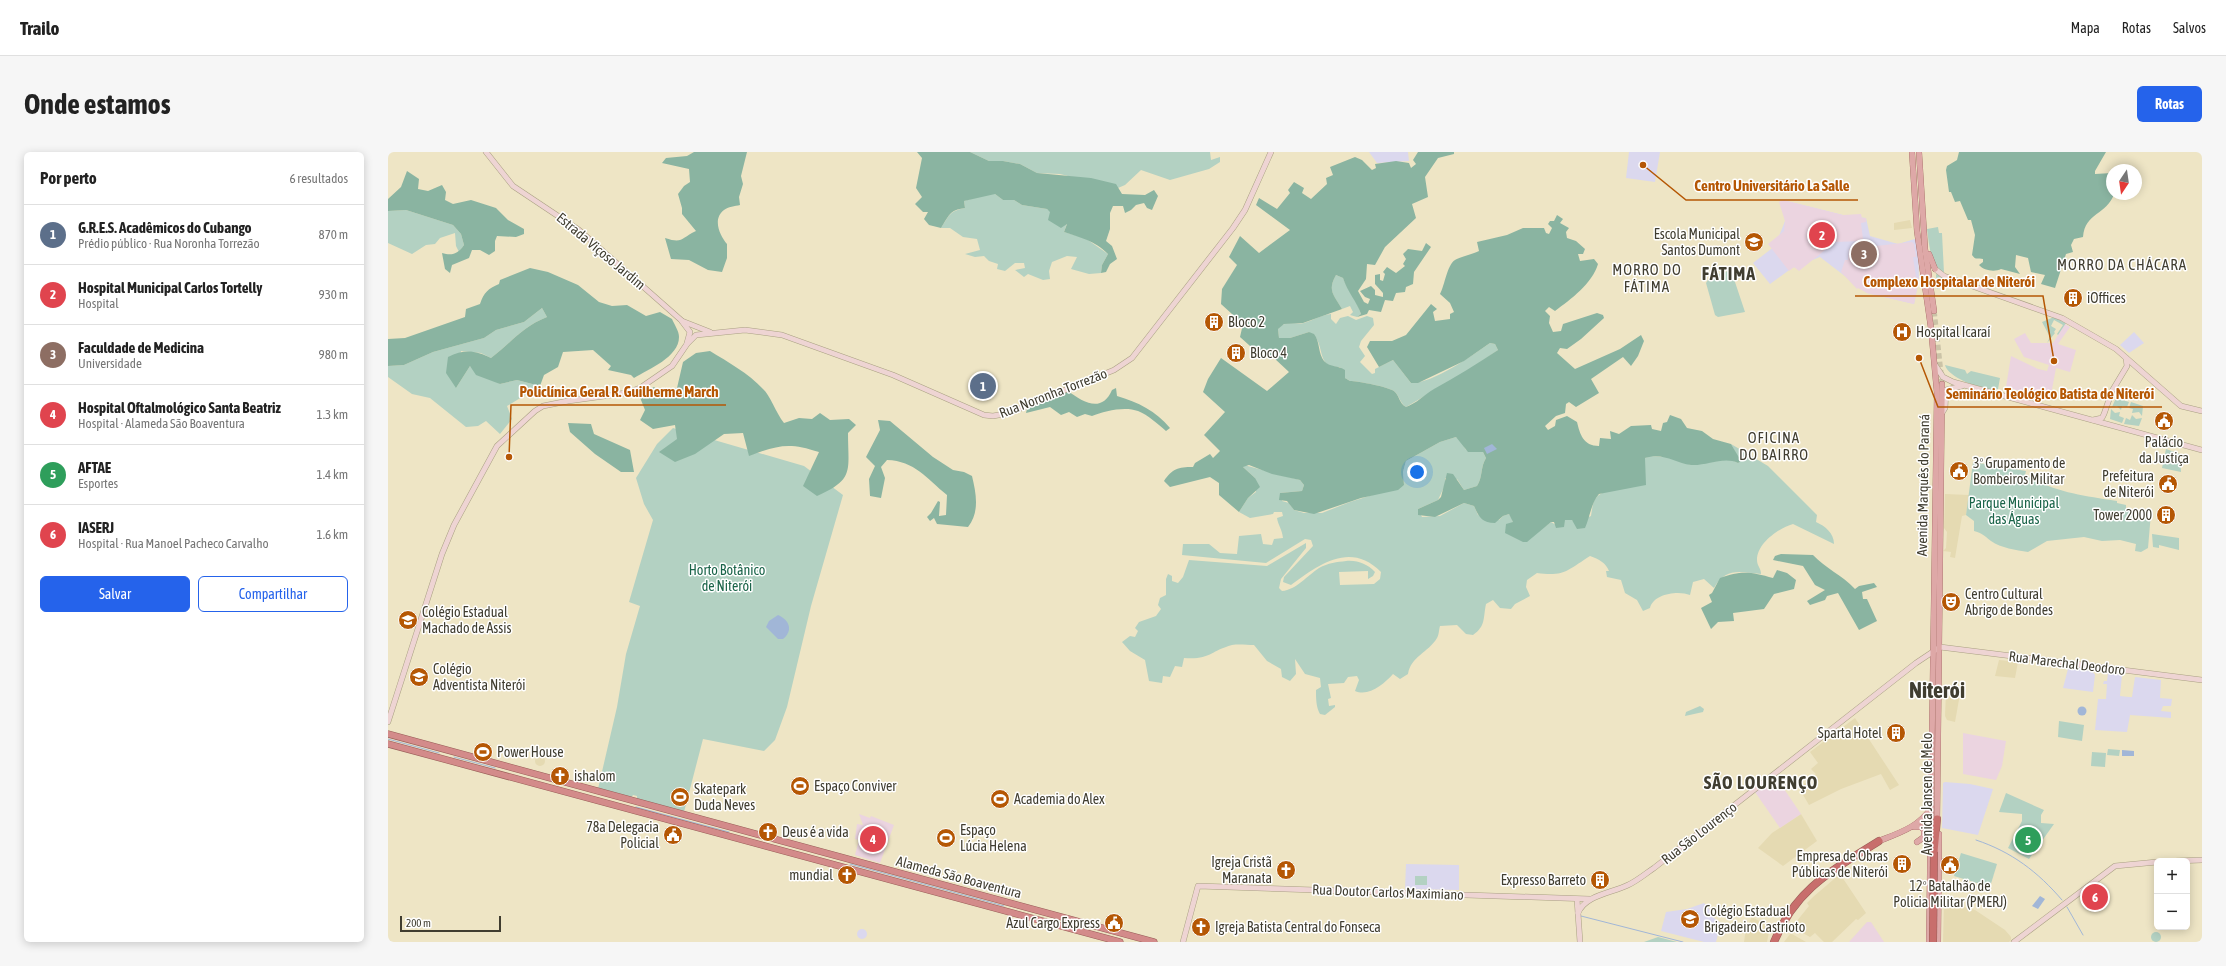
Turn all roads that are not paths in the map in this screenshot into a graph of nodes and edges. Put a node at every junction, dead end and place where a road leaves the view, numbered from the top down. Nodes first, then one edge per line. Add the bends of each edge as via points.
1 (486, 152) edge
2 (1271, 152) edge
3 (1912, 152) edge
4 (1919, 152) edge
5 (1924, 229) junction
6 (1935, 269) joint
7 (1934, 312) tunnel mouth
8 (681, 320) junction
9 (696, 327) junction
10 (690, 332) junction
11 (713, 332) junction
12 (696, 335) junction
13 (687, 344) junction
14 (2126, 358) junction
15 (1935, 364) junction
16 (1942, 384) tunnel mouth
17 (1967, 386) junction
18 (2202, 411) edge
19 (1942, 414) junction
20 (2092, 420) junction
21 (2202, 450) edge
22 (1939, 455) junction
23 (1941, 480) junction
24 (1940, 647) junction
25 (1933, 651) junction
26 (2202, 680) edge
27 (388, 722) edge
28 (388, 734) edge
29 (388, 744) edge
30 (1931, 808) junction
31 (1937, 819) junction
32 (1914, 827) junction
33 (1879, 841) joint
34 (1917, 842) dead end
35 (2190, 860) edge
36 (2202, 860) edge
37 (2154, 862) edge
38 (1579, 899) junction
39 (1590, 899) junction
40 (1578, 914) junction
41 (1929, 933) junction
42 (1938, 933) junction
43 (1120, 942) edge
44 (1154, 942) edge
45 (1183, 942) edge
46 (1580, 942) edge
47 (1774, 942) edge
48 (1929, 942) edge
49 (1933, 942) edge
50 (1938, 942) edge
51 (2014, 942) edge

1 - 8 main road, Estrada Viçoso Jardim via 514,186 579,230
2 - 11 main road, Rua Noronha Torrezão via 1245,210 1233,228 1132,358 1114,370 1005,414 993,416 978,413 893,375 782,335 753,330
3 - 15 main road, Avenida Marquês do Paraná via 1917,231
4 - 5 main road
5 - 6 main road
5 - 7 main road
6 - 14 main road via 1944,276 2057,316 2111,346
8 - 9 main road, Estrada Viçoso Jardim
8 - 10 main road, Estrada Viçoso Jardim
9 - 10 main road
9 - 11 main road, Rua Noronha Torrezão
9 - 12 main road
10 - 12 main road
10 - 13 main road
11 - 12 main road, Rua Noronha Torrezão
12 - 13 main road
13 - 27 main road via 672,366 640,388 626,393 543,406 497,446 454,524 442,554
14 - 18 main road via 2177,403
14 - 20 main road via 2127,366 2112,392 2104,414
15 - 17 main road via 1943,377
15 - 22 main road, Avenida Marquês do Paraná
16 - 19 main road, Avenida Marquês do Paraná
17 - 19 main road via 1946,390
17 - 20 main road
19 - 22 main road, Avenida Marquês do Paraná
20 - 21 main road
22 - 23 main road, Avenida Marquês do Paraná
23 - 24 main road, Avenida Marquês do Paraná
23 - 25 main road, Avenida Marquês do Paraná
24 - 25 main road
24 - 26 main road, Rua Marechal Deodoro
24 - 31 main road, Avenida Jansen de Melo
25 - 30 main road, Avenida Jansen de Melo
25 - 39 main road, Rua São Lourenço via 1641,877 1623,888
28 - 44 highway, Alameda São Boaventura
29 - 43 highway, Alameda São Boaventura
30 - 32 main road
30 - 41 main road, Avenida Jansen de Melo
31 - 42 main road, Avenida Jansen de Melo
31 - 49 highway, bridge
32 - 33 main road
32 - 34 main road via 1921,827 1924,832 1924,838
33 - 47 highway via 1826,874 1807,891 1790,912
35 - 36 main road
37 - 51 main road via 2115,866
38 - 39 main road, Rua São Lourenço
38 - 40 main road
38 - 45 main road, Rua Doutor Carlos Maximiano via 1198,886
39 - 40 main road
40 - 46 main road
41 - 42 main road via 1933,937
41 - 48 main road, Avenida Jansen de Melo
42 - 50 main road, Avenida Jansen de Melo

